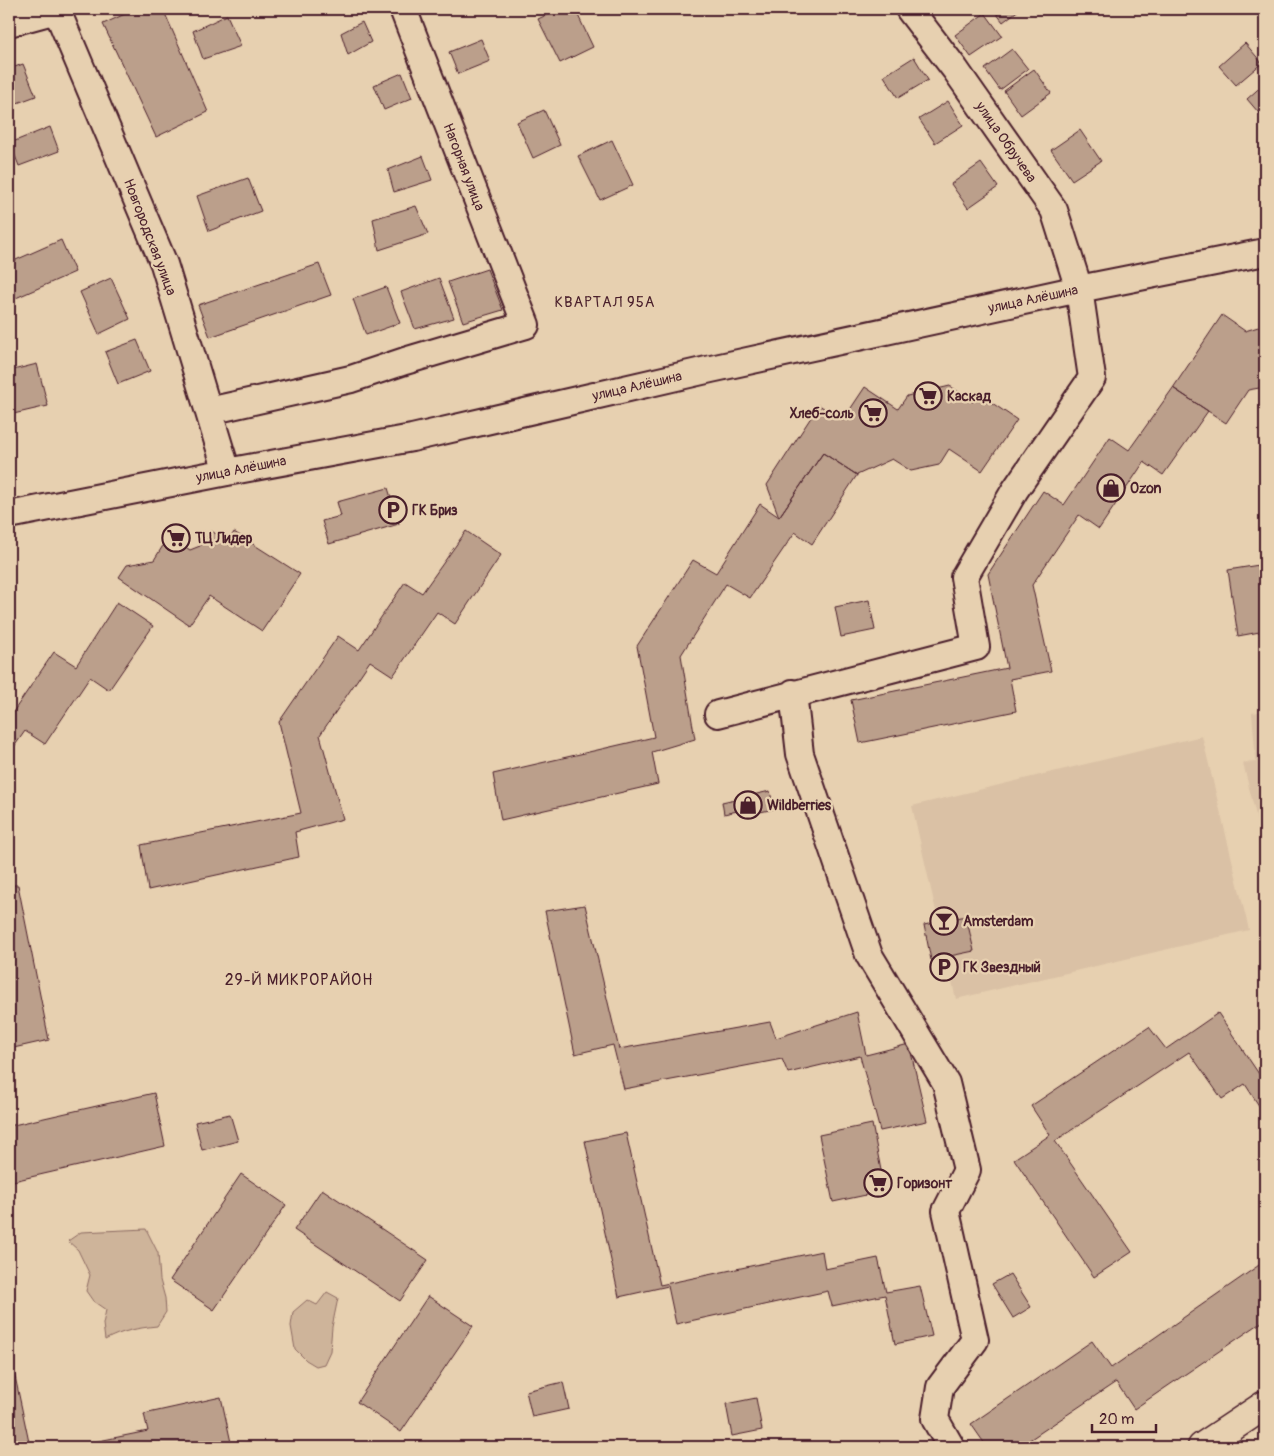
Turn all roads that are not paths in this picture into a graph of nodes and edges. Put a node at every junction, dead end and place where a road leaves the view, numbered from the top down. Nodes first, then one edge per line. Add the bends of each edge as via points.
1 (403, 9) edge
2 (909, 9) edge
3 (57, 10) edge
4 (9, 23) edge
5 (1265, 252) edge
6 (1079, 289) junction
7 (209, 411) junction
8 (227, 472) junction
9 (9, 515) edge
10 (793, 693) junction
11 (718, 714) dead end
12 (1265, 1405) edge
13 (951, 1447) edge
14 (1202, 1447) edge

1 - 7 street, Нагорная улица via 526,325 351,379
2 - 6 street, улица Обручева via 1054,210
3 - 4 street
3 - 7 street, Новгородская улица via 164,264
5 - 6 street, улица Алёшина
6 - 8 street, улица Алёшина via 412,438
6 - 10 street, улица Обручева via 1092,378 1015,490 964,577 976,647
7 - 8 street, Новгородская улица
8 - 9 street, улица Алёшина
10 - 11 street
10 - 13 street via 800,754 869,955 946,1084 967,1170 946,1211 975,1340 940,1387 935,1419
12 - 14 main road

